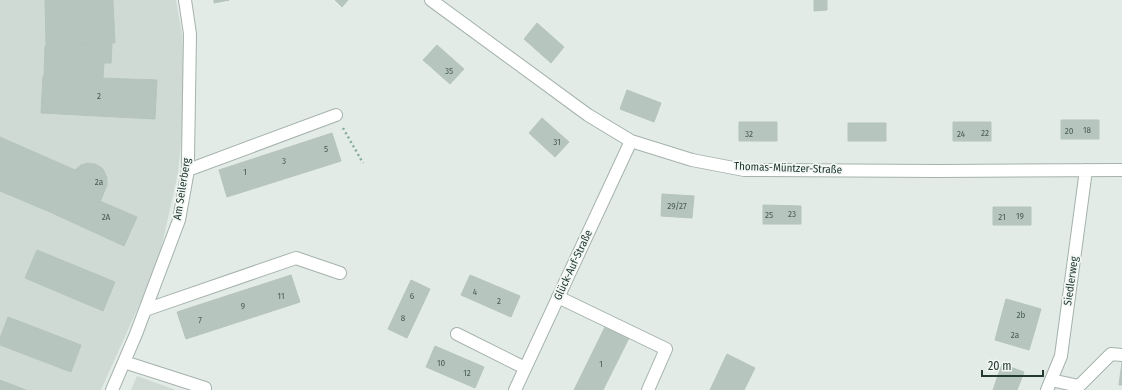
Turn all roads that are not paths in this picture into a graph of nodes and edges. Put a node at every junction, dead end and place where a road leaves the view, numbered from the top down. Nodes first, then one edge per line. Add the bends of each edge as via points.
1 (185, 0) edge
2 (431, 0) edge
3 (336, 115) road end
4 (631, 141) junction
5 (188, 170) junction
6 (1086, 170) junction
7 (1122, 170) edge
8 (340, 273) dead end
9 (558, 297) junction
10 (145, 310) junction
11 (457, 334) dead end
12 (1122, 355) edge
13 (124, 362) junction
14 (525, 368) junction
15 (1049, 385) edge
16 (205, 388) dead end
17 (112, 390) edge
18 (515, 390) edge
19 (648, 390) edge

1 - 5 street, Am Seilerberg via 190,34
2 - 4 street, Thomas-Müntzer-Straße via 588,116
3 - 5 street
4 - 6 street, Thomas-Müntzer-Straße via 692,160 744,170
4 - 9 street, Glück-Auf-Straße
5 - 10 street, Am Seilerberg via 179,220
6 - 7 street, Thomas-Müntzer-Straße
6 - 15 street, Siedlerweg via 1061,356
8 - 10 street via 296,258
9 - 14 street, Glück-Auf-Straße
9 - 19 street via 666,349
10 - 13 street, Am Seilerberg
11 - 14 street
12 - 15 street via 1111,354 1079,386
13 - 16 street
13 - 17 street, Am Seilerberg
14 - 18 street, Glück-Auf-Straße

